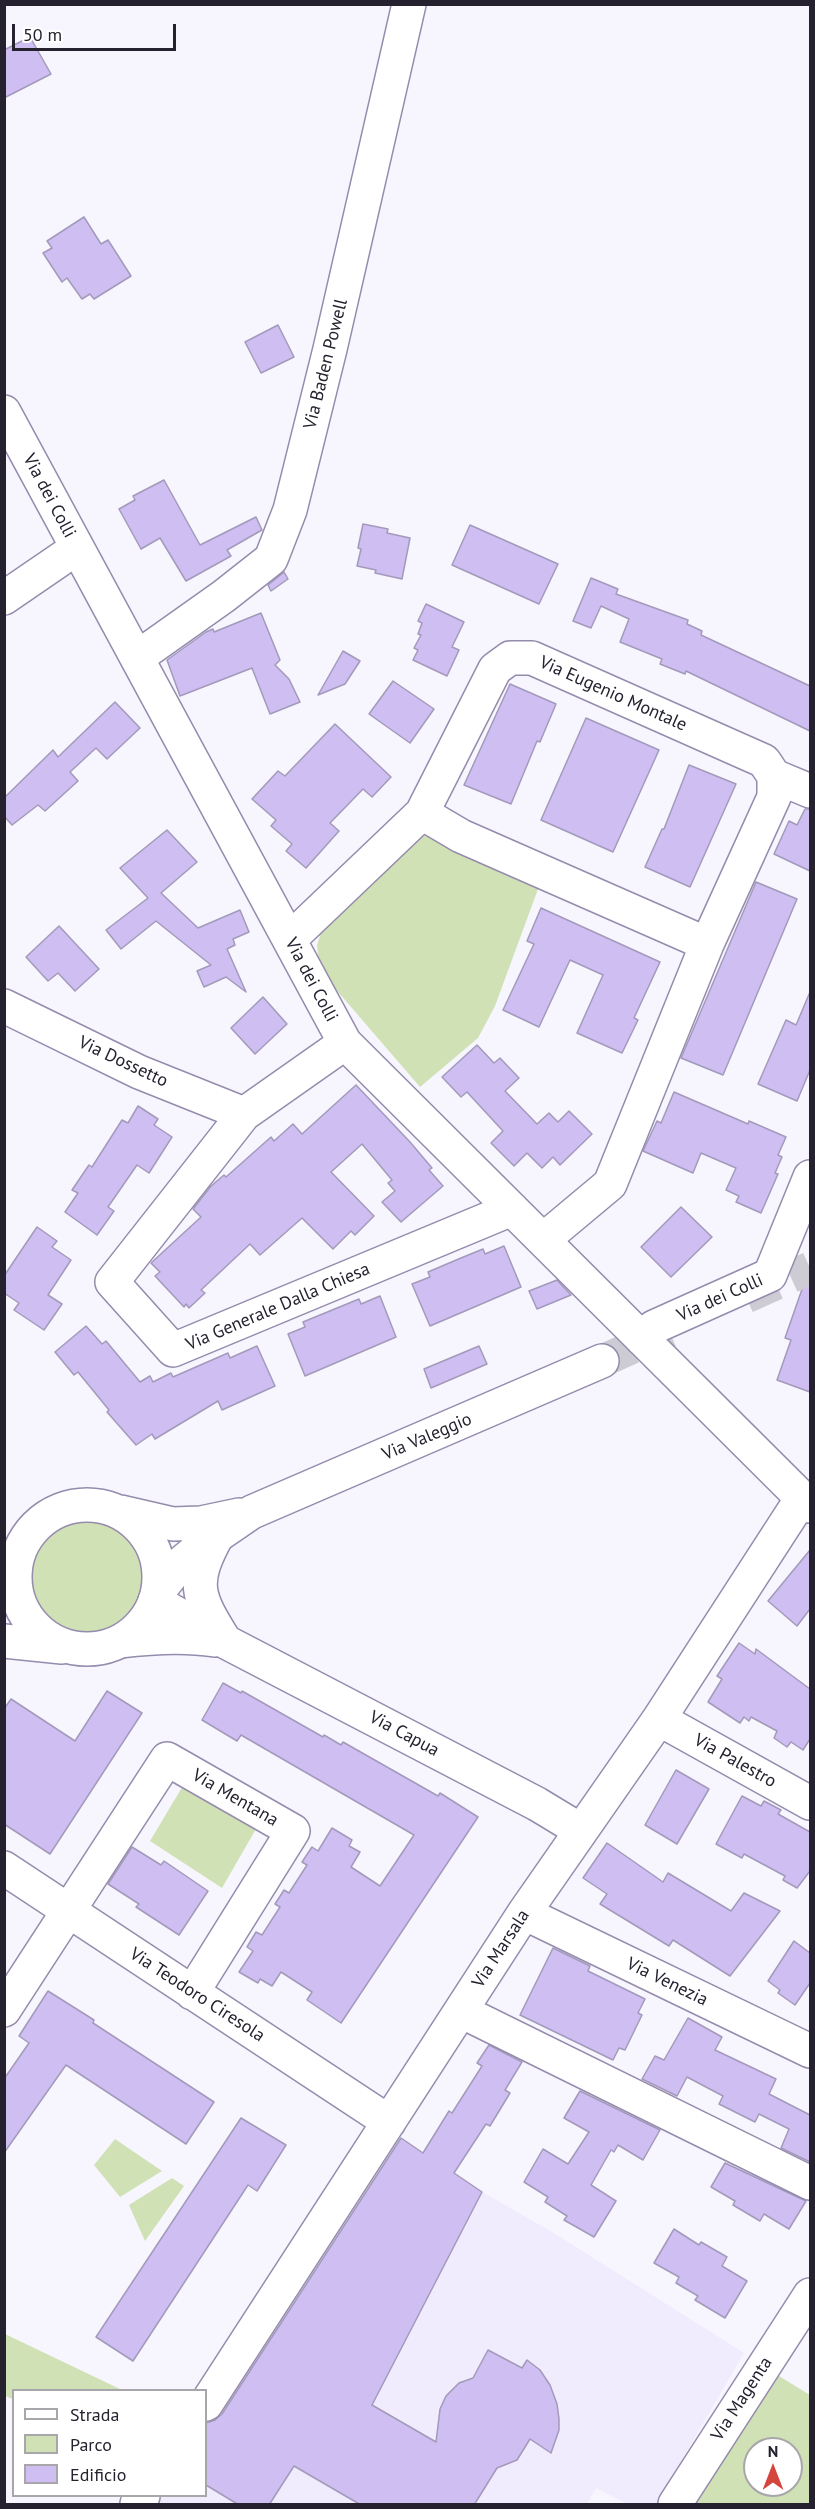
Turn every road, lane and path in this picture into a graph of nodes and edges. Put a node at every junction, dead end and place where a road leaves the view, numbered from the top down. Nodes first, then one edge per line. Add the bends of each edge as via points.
1 (409, 4) edge
2 (4, 411) edge
3 (77, 548) junction
4 (4, 598) edge
5 (138, 657) junction
6 (774, 786) junction
7 (810, 791) edge
8 (422, 813) junction
9 (290, 939) junction
10 (707, 944) junction
11 (4, 1006) edge
12 (345, 1043) junction
13 (244, 1114) junction
14 (810, 1177) edge
15 (512, 1209) junction
16 (543, 1240) junction
17 (642, 1339) junction
18 (602, 1361) tunnel mouth
19 (806, 1502) edge
20 (117, 1510) junction
21 (252, 1512) junction
22 (218, 1534) junction
23 (12, 1564) edge
24 (157, 1596) junction
25 (4, 1641) edge
26 (121, 1641) junction
27 (226, 1642) junction
28 (82, 1650) junction
29 (659, 1719) junction
30 (810, 1803) edge
31 (580, 1830) junction
32 (4, 1868) edge
33 (68, 1910) junction
34 (524, 1913) junction
35 (192, 1993) junction
36 (4, 2010) edge
37 (461, 2011) junction
38 (810, 2051) edge
39 (389, 2122) junction
40 (810, 2183) edge
41 (810, 2295) edge
42 (207, 2402) edge
43 (675, 2505) edge

1 - 5 street, Via Baden Powell via 290,510 271,559
2 - 3 street, Via dei Colli
3 - 4 street, Via dei Colli
3 - 5 street, Via dei Colli
5 - 9 street, Via dei Colli
6 - 7 street, Via Eugenio Montale
6 - 8 street, Via Eugenio Montale via 764,761 532,658 510,658 495,669
6 - 10 street
8 - 9 street, Via Eugenio Montale
8 - 10 street via 461,836
9 - 12 street, Via dei Colli
10 - 16 street via 610,1184
11 - 13 street, Via Dossetto via 140,1072
12 - 13 street, Via Generale Dalla Chiesa
12 - 15 street, Via dei Colli
13 - 15 street, Via Generale Dalla Chiesa via 112,1282 173,1350
14 - 17 street, Via dei Colli via 770,1275 654,1327
15 - 16 street, Via dei Colli
16 - 17 street, Via dei Colli
17 - 19 street, Via dei Colli
18 - 21 street, Via Valeggio
19 - 29 street, Via Marsala
20 - 21 street, Via Valeggio via 173,1524 201,1523
20 - 23 street via 94,1505 70,1506 48,1515 30,1531
20 - 24 street via 133,1521 151,1544 159,1572
21 - 22 street, Via Valeggio
22 - 24 street, Via Valeggio via 180,1564
22 - 27 street via 208,1551 200,1592 205,1609
23 - 28 street via 16,1596 25,1616 40,1633 60,1645
24 - 26 street via 136,1631
24 - 27 street, Via Capua
25 - 28 street
26 - 27 street, Via Capua via 156,1636
26 - 28 street
27 - 31 street, Via Capua
29 - 30 street, Via Palestro
29 - 31 street, Via Marsala
31 - 34 street, Via Marsala
32 - 33 street, Via Teodoro Ciresola
33 - 35 street, Via Teodoro Ciresola
33 - 35 street, Via Mentana via 167,1759 293,1831
33 - 36 street
34 - 37 street, Via Marsala
34 - 38 street, Via Venezia
35 - 39 street, Via Teodoro Ciresola
37 - 39 street, Via Marsala
37 - 40 street
39 - 42 street, Via Marsala
41 - 43 street, Via Magenta

